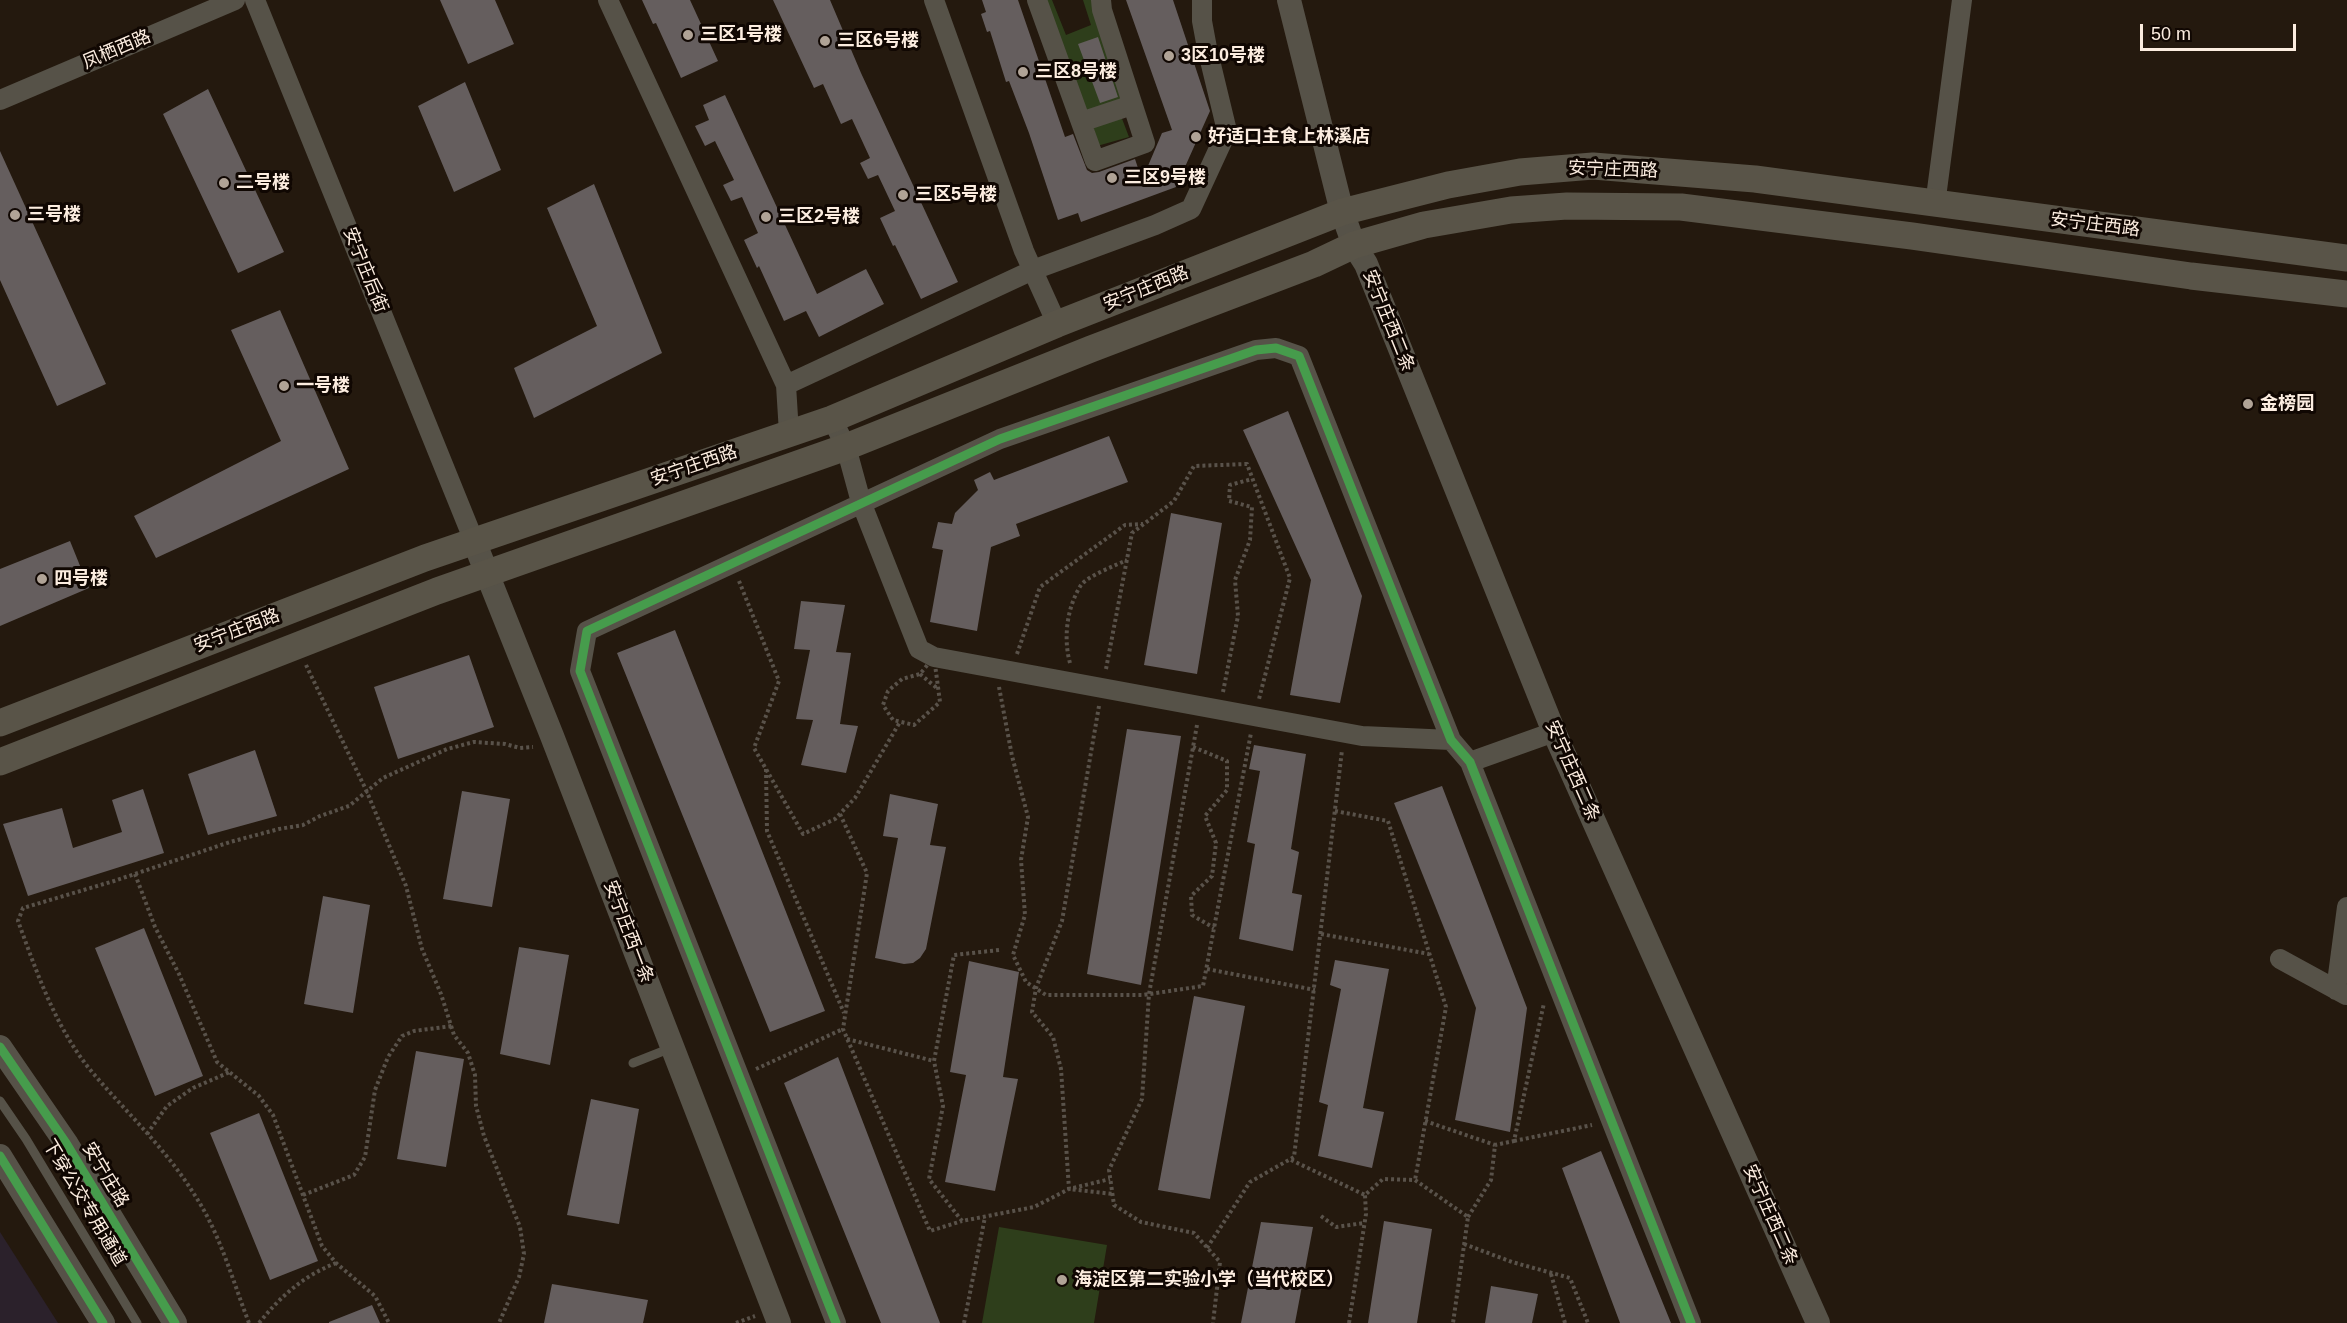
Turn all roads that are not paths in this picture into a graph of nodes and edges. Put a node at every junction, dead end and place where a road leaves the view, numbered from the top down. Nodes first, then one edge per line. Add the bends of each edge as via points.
1 (235, 0) edge
2 (255, 0) edge
3 (608, 0) edge
4 (934, 0) edge
5 (1037, 0) edge
6 (1101, 0) edge
7 (1203, 0) edge
8 (1289, 0) edge
9 (1962, 0) edge
10 (0, 100) edge
11 (1132, 105) junction
12 (1081, 122) junction
13 (1935, 205) junction
14 (1342, 212) junction
15 (1354, 245) junction
16 (2347, 258) edge
17 (1033, 270) junction
18 (2347, 294) edge
19 (1057, 324) junction
20 (786, 385) junction
21 (832, 419) junction
22 (789, 433) junction
23 (846, 447) junction
24 (861, 502) junction
25 (474, 541) junction
26 (488, 573) junction
27 (0, 723) edge
28 (1554, 732) junction
29 (1451, 740) junction
30 (0, 762) edge
31 (1470, 762) junction
32 (2347, 907) edge
33 (2280, 959) dead end
34 (2341, 993) edge
35 (0, 1047) edge
36 (673, 1047) junction
37 (633, 1063) dead end
38 (0, 1101) edge
39 (0, 1156) edge
40 (103, 1323) edge
41 (137, 1323) edge
42 (175, 1323) edge
43 (779, 1323) edge
44 (836, 1323) edge
45 (1691, 1323) edge
46 (1818, 1323) edge

1 - 10 street, 凤栖西路
2 - 25 street, 安宁庄后街
3 - 20 street
4 - 17 street
5 - 12 street
6 - 11 street
7 - 17 street via 1204,30 1227,131 1191,209
8 - 14 street, 安宁庄西二条
9 - 13 street
11 - 12 street
11 - 12 street via 1145,143 1095,161
13 - 14 main road, 安宁庄西路 via 1755,179 1593,166 1520,172 1448,185
13 - 16 main road, 安宁庄西路
14 - 15 street, 安宁庄西二条
14 - 19 main road, 安宁庄西路
15 - 18 main road, 安宁庄西路 via 1424,225 1511,210 1567,206 1681,207
15 - 23 main road, 安宁庄西路
15 - 28 street, 安宁庄西二条 via 1366,264
17 - 19 street
17 - 20 street
19 - 21 main road, 安宁庄西路
20 - 22 street
21 - 22 main road, 安宁庄西路
21 - 23 street
22 - 25 main road, 安宁庄西路
23 - 24 street
23 - 26 main road, 安宁庄西路
24 - 29 street via 919,649 934,657 1362,736
24 - 29 street via 1000,439 1256,350 1276,348 1299,356
24 - 44 street via 587,631 580,671
25 - 26 street, 安宁庄西一条
25 - 27 main road, 安宁庄西路
26 - 30 main road, 安宁庄西路
26 - 36 street, 安宁庄西一条
28 - 31 street
28 - 46 street, 安宁庄西二条
29 - 31 street
31 - 45 street
32 - 34 street
33 - 34 street
35 - 42 street, 安宁庄路 via 66,1143
36 - 37 lane
36 - 43 street, 安宁庄西一条
38 - 41 lane, 下穿公交专用通道
39 - 40 street

